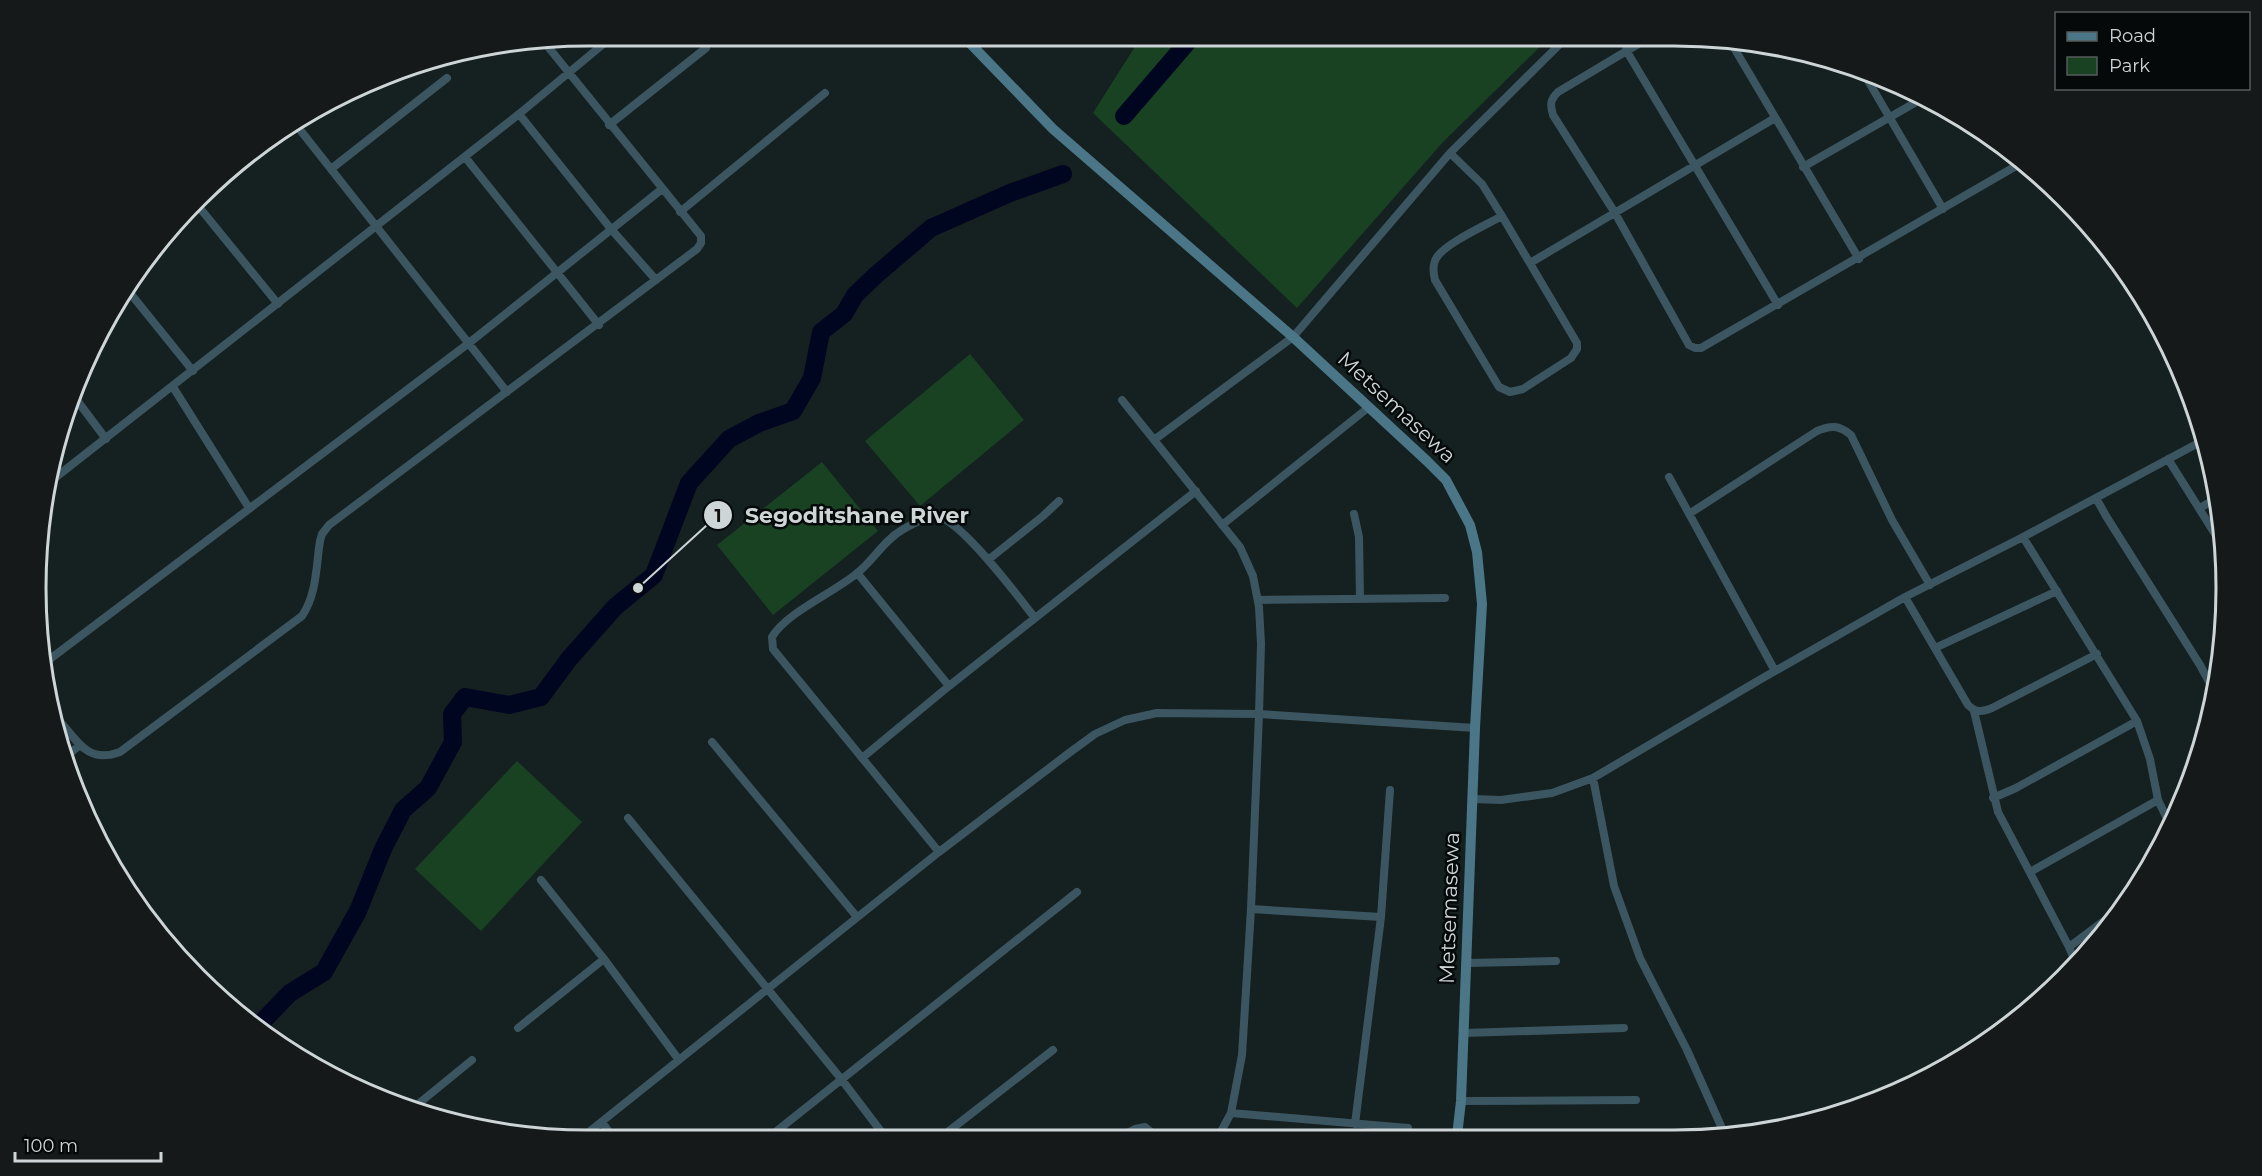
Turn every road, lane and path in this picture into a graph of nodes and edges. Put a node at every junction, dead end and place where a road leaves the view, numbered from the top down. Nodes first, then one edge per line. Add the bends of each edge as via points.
1 (601, 46) edge
2 (973, 46) edge
3 (1558, 46) edge
4 (1633, 46) edge
5 (549, 48) edge
6 (706, 48) dead end
7 (1626, 50) junction
8 (1736, 50) edge
9 (569, 74) junction
10 (447, 78) dead end
11 (1870, 84) edge
12 (825, 93) dead end
13 (1916, 103) edge
14 (519, 114) junction
15 (1775, 118) junction
16 (1890, 118) junction
17 (609, 125) junction
18 (300, 130) edge
19 (1450, 153) junction
20 (465, 157) junction
21 (1695, 165) junction
22 (1803, 167) junction
23 (2014, 167) edge
24 (331, 169) junction
25 (662, 189) junction
26 (201, 209) edge
27 (1943, 209) junction
28 (680, 212) junction
29 (1615, 213) junction
30 (1502, 216) junction
31 (377, 226) junction
32 (610, 229) junction
33 (1859, 259) junction
34 (1530, 263) junction
35 (558, 273) junction
36 (656, 280) junction
37 (132, 296) edge
38 (278, 304) junction
39 (1778, 305) junction
40 (599, 325) junction
41 (1293, 337) junction
42 (469, 343) junction
43 (193, 371) junction
44 (173, 387) junction
45 (507, 392) junction
46 (1122, 400) dead end
47 (79, 403) edge
48 (1369, 407) junction
49 (106, 439) junction
50 (1154, 440) junction
51 (2196, 444) edge
52 (2168, 459) junction
53 (59, 475) edge
54 (1669, 477) dead end
55 (1196, 491) junction
56 (2097, 498) junction
57 (1059, 501) dead end
58 (2209, 503) edge
59 (249, 508) junction
60 (2200, 508) junction
61 (1354, 514) dead end
62 (1689, 514) junction
63 (1222, 525) junction
64 (2212, 528) edge
65 (2023, 537) junction
66 (988, 560) junction
67 (858, 574) junction
68 (1930, 585) junction
69 (2056, 591) junction
70 (1905, 597) junction
71 (1445, 598) dead end
72 (1360, 599) junction
73 (1258, 600) junction
74 (1035, 618) junction
75 (1935, 648) junction
76 (2097, 654) junction
77 (51, 658) edge
78 (1775, 671) junction
79 (2208, 679) edge
80 (949, 686) junction
81 (1974, 711) junction
82 (1259, 714) junction
83 (2137, 721) junction
84 (65, 727) edge
85 (1475, 728) junction
86 (712, 742) dead end
87 (80, 745) junction
88 (72, 752) edge
89 (862, 758) junction
90 (1593, 778) junction
91 (1390, 790) dead end
92 (1993, 798) junction
93 (1473, 799) junction
94 (2158, 800) junction
95 (2165, 815) edge
96 (628, 818) dead end
97 (939, 852) junction
98 (2030, 872) junction
99 (540, 880) dead end
100 (1077, 892) dead end
101 (1251, 909) junction
102 (856, 917) junction
103 (1382, 917) junction
104 (2097, 926) edge
105 (2069, 947) junction
106 (2072, 955) edge
107 (604, 959) junction
108 (1556, 961) dead end
109 (1467, 963) junction
110 (768, 990) junction
111 (518, 1028) dead end
112 (1624, 1028) dead end
113 (1464, 1034) junction
114 (1053, 1050) dead end
115 (472, 1060) dead end
116 (679, 1060) junction
117 (842, 1080) junction
118 (1636, 1100) dead end
119 (1461, 1101) junction
120 (419, 1102) edge
121 (1231, 1113) junction
122 (602, 1122) junction
123 (1355, 1124) junction
124 (1721, 1127) edge
125 (1408, 1128) dead end
126 (592, 1130) edge
127 (608, 1130) edge
128 (778, 1130) edge
129 (880, 1130) edge
130 (950, 1130) edge
131 (1134, 1130) edge
132 (1149, 1130) edge
133 (1222, 1130) edge
134 (1458, 1130) edge

1 - 9 street
2 - 41 street, Metsemasewa via 1053,129
3 - 19 street
4 - 7 street
5 - 9 street
6 - 17 street
7 - 21 street
7 - 29 street via 1558,92 1550,105
8 - 15 street
9 - 14 street
9 - 17 street
10 - 24 street
11 - 16 street
12 - 28 street
13 - 16 street
14 - 20 street
14 - 32 street
15 - 21 street
15 - 22 street
16 - 22 street
16 - 27 street
17 - 25 street
18 - 24 street
19 - 30 street via 1482,184
19 - 41 street
20 - 31 street
20 - 35 street
21 - 29 street
21 - 39 street
22 - 33 street
23 - 27 street
24 - 31 street
25 - 28 street
25 - 32 street
26 - 38 street
27 - 33 street
28 - 36 street via 701,236 701,243
29 - 34 street
29 - 39 street via 1689,345 1701,348
30 - 34 street
30 - 34 street via 1447,247 1437,257 1433,270 1435,280 1499,387 1510,392 1523,389 1558,367 1577,349
31 - 38 street
31 - 42 street
32 - 35 street
32 - 36 street
33 - 39 street
35 - 40 street
35 - 42 street
36 - 40 street
37 - 43 street
38 - 43 street
40 - 45 street
41 - 48 street, Metsemasewa
41 - 50 street
42 - 45 street
42 - 59 street
43 - 44 street
44 - 49 street
44 - 59 street
45 - 87 street via 329,525 320,541 313,592 302,616 120,752 102,756
46 - 50 street
47 - 49 street
48 - 63 street
48 - 85 street, Metsemasewa via 1446,480 1470,525 1482,604
49 - 53 street
50 - 55 street
51 - 52 street
52 - 56 street
52 - 60 street
54 - 62 street
55 - 63 street
55 - 74 street
56 - 65 street
56 - 79 street
57 - 66 street
58 - 60 street
59 - 77 street
60 - 64 street
61 - 72 street via 1359,537
62 - 68 street via 1817,431 1836,426 1851,435 1892,520
62 - 78 street
63 - 73 street via 1240,547
65 - 68 street
65 - 69 street
66 - 67 street via 952,523 938,517 902,530
66 - 74 street
67 - 80 street
67 - 89 street via 785,622 771,643
68 - 70 street
69 - 75 street
69 - 76 street
70 - 75 street
70 - 78 street
71 - 72 street
72 - 73 street
73 - 82 street
74 - 80 street
75 - 81 street
76 - 81 street via 1992,708
76 - 83 street
78 - 90 street
80 - 89 street
81 - 92 street
82 - 85 street
82 - 97 street via 1157,713 1125,720 1068,753
82 - 101 street
83 - 92 street
83 - 94 street
84 - 87 street
85 - 93 street, Metsemasewa
86 - 102 street
87 - 88 street
89 - 97 street
90 - 93 street via 1552,793 1501,800
90 - 124 street via 1621,907 1640,958
91 - 103 street
92 - 98 street
93 - 109 street, Metsemasewa
94 - 95 street
94 - 98 street
96 - 110 street
97 - 102 street
98 - 105 street
99 - 107 street
100 - 117 street
101 - 103 street
101 - 121 street via 1242,1055
102 - 110 street
103 - 123 street
104 - 105 street
105 - 106 street
107 - 111 street
107 - 116 street
108 - 109 street
109 - 113 street, Metsemasewa
110 - 116 street
110 - 117 street
112 - 113 street
113 - 119 street, Metsemasewa
114 - 130 street
115 - 120 street
116 - 122 street
117 - 128 street
117 - 129 street
118 - 119 street
119 - 134 street, Metsemasewa
121 - 123 street
121 - 133 street
122 - 126 street
122 - 127 street
123 - 125 street
131 - 132 street

